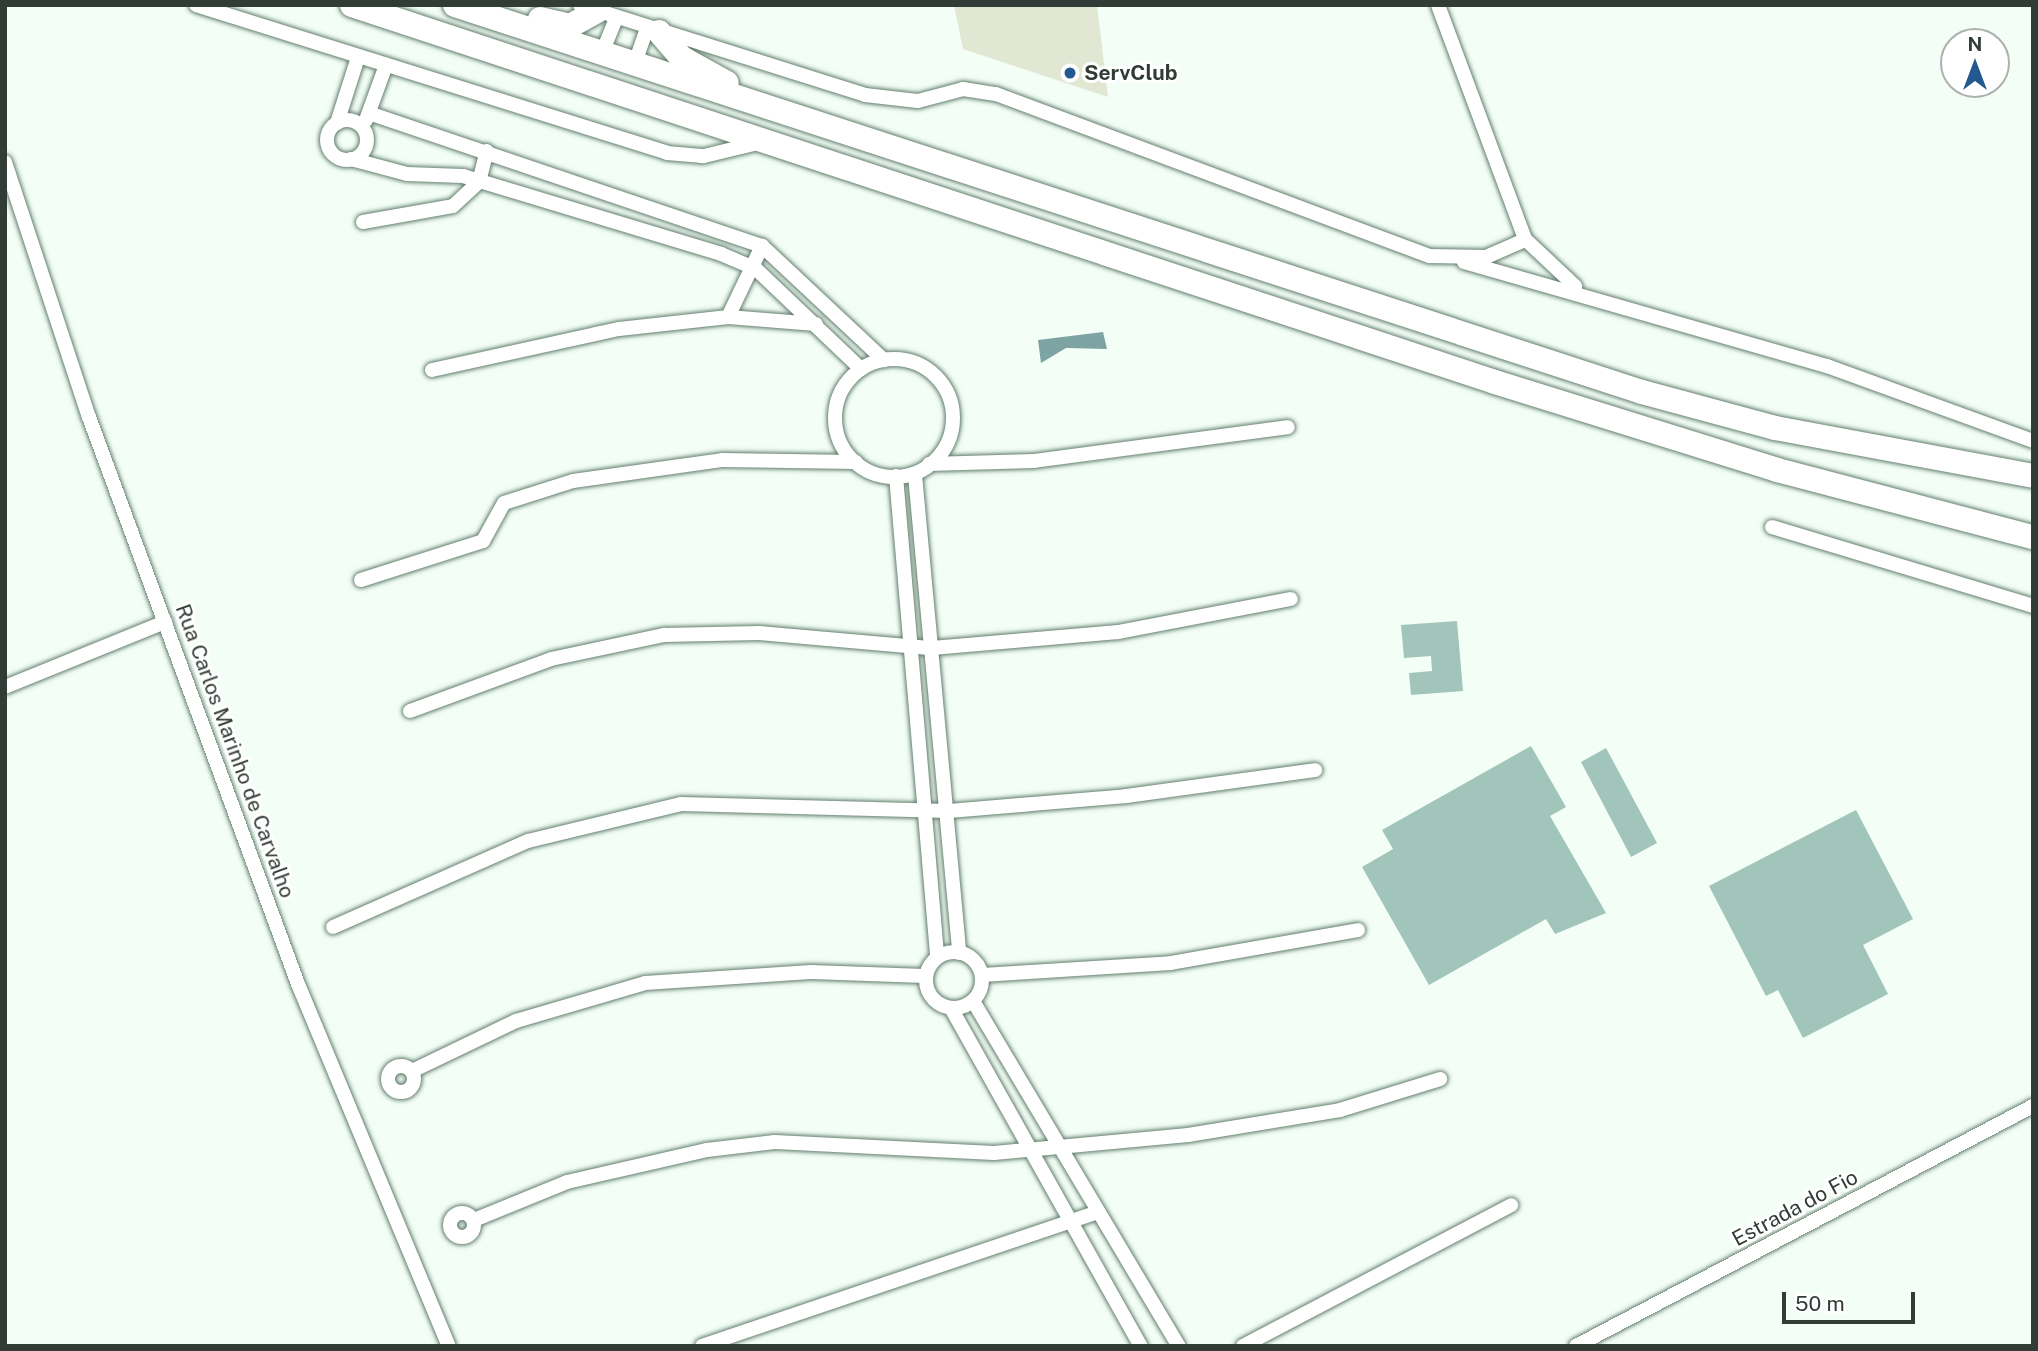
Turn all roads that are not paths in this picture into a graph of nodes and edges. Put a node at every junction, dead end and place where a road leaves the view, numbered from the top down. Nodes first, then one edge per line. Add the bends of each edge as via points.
1 (196, 5) edge
2 (352, 5) edge
3 (455, 5) edge
4 (497, 5) edge
5 (1438, 5) edge
6 (598, 11) edge
7 (653, 30) junction
8 (602, 53) junction
9 (358, 57) junction
10 (635, 63) junction
11 (386, 65) junction
12 (745, 101) junction
13 (369, 113) junction
14 (337, 123) junction
15 (362, 128) junction
16 (766, 141) junction
17 (487, 151) junction
18 (351, 159) junction
19 (5, 162) edge
20 (479, 181) junction
21 (363, 222) dead end
22 (1525, 240) junction
23 (762, 246) junction
24 (1448, 258) junction
25 (756, 269) junction
26 (1585, 292) junction
27 (728, 317) junction
28 (816, 324) junction
29 (884, 360) junction
30 (861, 369) junction
31 (432, 370) dead end
32 (1288, 426) dead end
33 (2033, 441) edge
34 (856, 462) junction
35 (929, 464) junction
36 (915, 475) junction
37 (2033, 476) edge
38 (896, 477) junction
39 (1772, 527) dead end
40 (2033, 537) edge
41 (361, 580) dead end
42 (1292, 599) dead end
43 (2033, 606) edge
44 (165, 622) junction
45 (912, 646) junction
46 (932, 648) junction
47 (5, 687) edge
48 (410, 710) dead end
49 (1315, 770) dead end
50 (925, 811) junction
51 (949, 811) junction
52 (333, 927) dead end
53 (1358, 930) dead end
54 (960, 953) junction
55 (937, 957) junction
56 (982, 975) junction
57 (925, 976) junction
58 (973, 1001) junction
59 (951, 1008) junction
60 (412, 1071) dead end
61 (1440, 1079) dead end
62 (2033, 1106) edge
63 (1059, 1147) junction
64 (1030, 1150) junction
65 (1510, 1205) dead end
66 (1097, 1212) junction
67 (474, 1220) dead end
68 (1072, 1221) junction
69 (449, 1346) edge
70 (702, 1346) edge
71 (1140, 1346) edge
72 (1180, 1346) edge
73 (1243, 1346) edge
74 (1576, 1346) edge

1 - 9 street
2 - 16 highway
3 - 8 highway
4 - 6 highway via 565,26
5 - 22 street
6 - 7 street
6 - 8 street
7 - 10 street
7 - 12 highway via 671,49
7 - 24 street via 865,95 918,101 963,89 996,94 1378,242
8 - 10 highway
9 - 11 street
9 - 14 street
10 - 12 highway
11 - 13 street
11 - 16 street via 667,153 704,156
12 - 37 highway via 1642,392 1775,428
13 - 15 street
13 - 17 street
14 - 15 street
14 - 18 street via 328,146 338,158
15 - 18 street via 365,147
16 - 40 highway via 1495,382 1777,470
17 - 20 street
17 - 23 street
18 - 20 street via 407,174
19 - 44 street, Rua Carlos Marinho de Carvalho
20 - 21 street via 453,206
20 - 25 street
22 - 24 street via 1494,255
22 - 26 street
23 - 25 street
23 - 29 street
24 - 26 street
25 - 27 street
25 - 28 street
26 - 33 street via 1658,321 1826,366
27 - 28 street
27 - 31 street via 560,337
28 - 30 street
29 - 30 street
29 - 35 street via 916,363 945,387 953,424 948,443
30 - 34 street via 846,383 835,421
32 - 35 street via 1034,461
34 - 38 street
34 - 41 street via 722,460 573,481 505,503 483,541
35 - 36 street
36 - 38 street
36 - 46 street
38 - 45 street
39 - 43 street
42 - 46 street via 1118,632
44 - 47 street
44 - 69 street, Rua Carlos Marinho de Carvalho via 298,984
45 - 46 street
45 - 48 street via 759,633 664,635 551,659
45 - 50 street
46 - 51 street
49 - 51 street via 1126,796
50 - 51 street
50 - 52 street via 775,802 681,804 614,815 527,841
50 - 55 street
51 - 54 street
53 - 56 street via 1171,963
54 - 55 street
54 - 56 street via 972,958
55 - 57 street
56 - 58 street
57 - 59 street via 931,998
57 - 60 street via 811,972 645,983 516,1021
58 - 59 street
58 - 63 street
59 - 64 street
61 - 63 street via 1340,1110 1257,1125
62 - 74 street, Estrada do Fio
63 - 64 street
63 - 66 street
64 - 67 street via 775,1142 721,1148 567,1182
64 - 68 street
65 - 73 street
66 - 68 street
66 - 72 street
68 - 70 street
68 - 71 street

